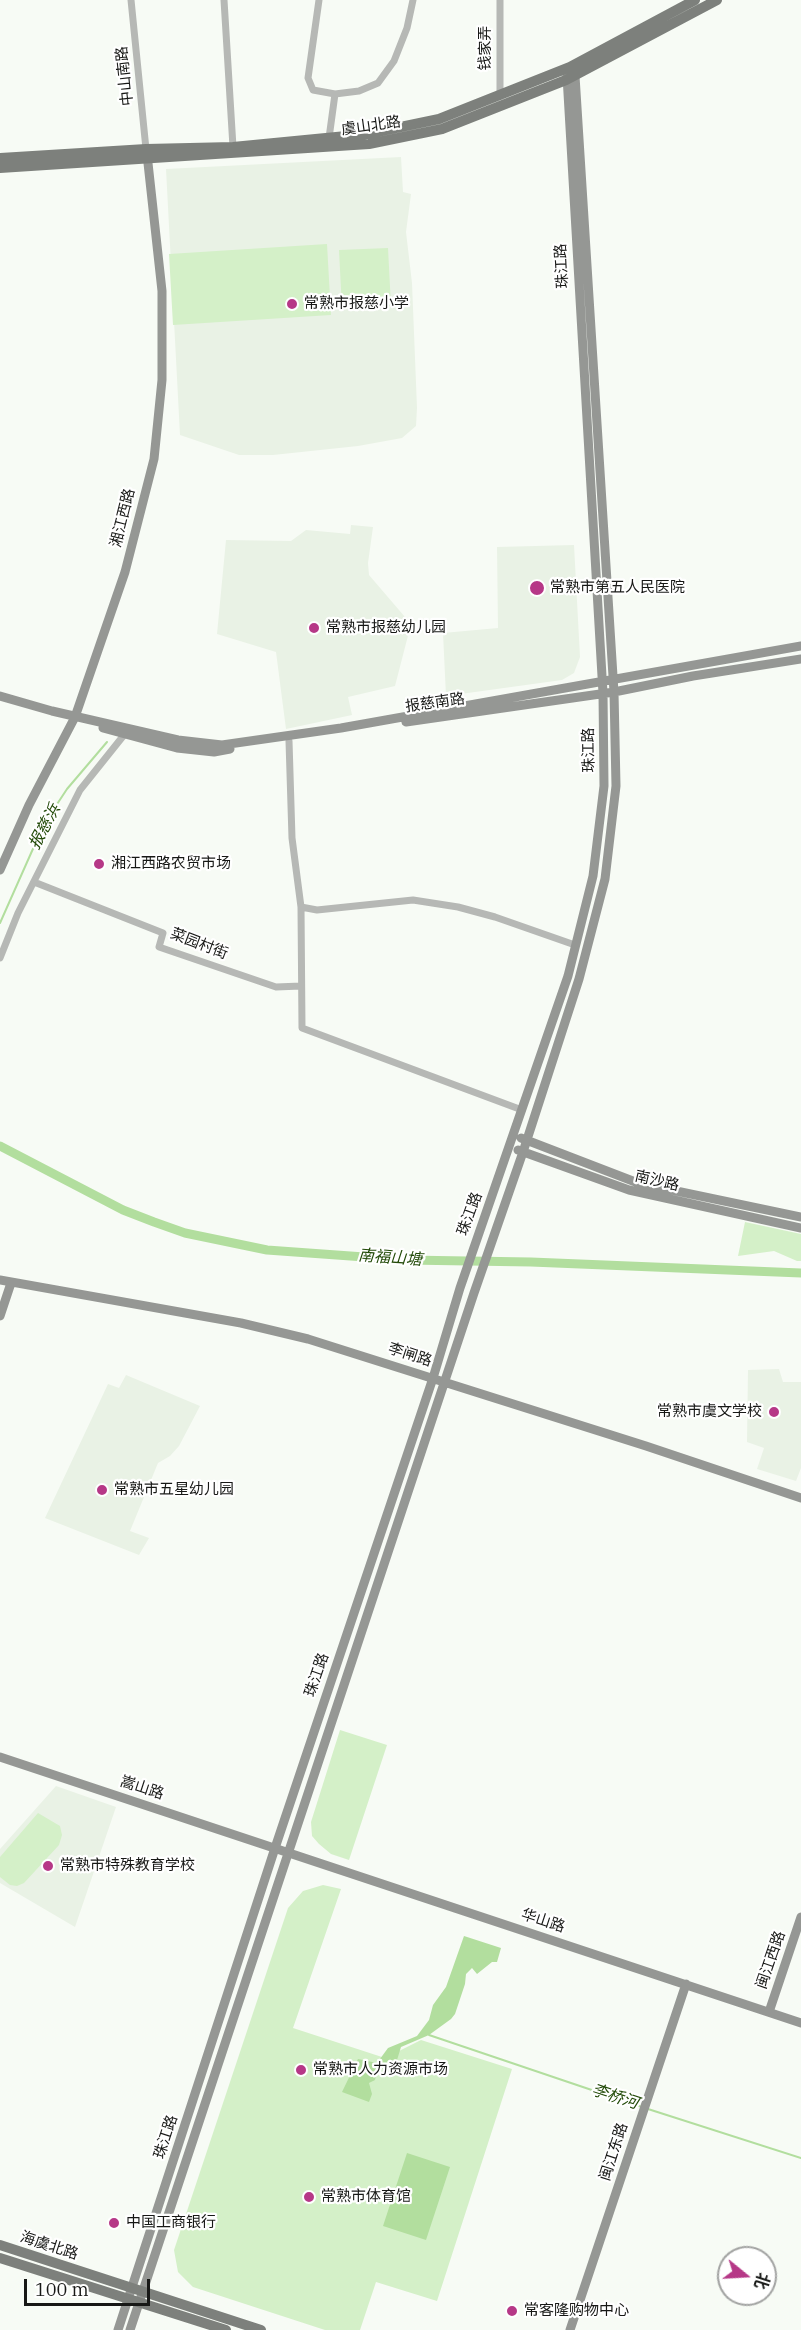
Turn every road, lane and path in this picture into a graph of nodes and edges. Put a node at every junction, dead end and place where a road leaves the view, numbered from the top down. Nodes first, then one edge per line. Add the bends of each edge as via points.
1 (131, 0) edge
2 (224, 0) edge
3 (319, 0) edge
4 (413, 0) edge
5 (500, 0) edge
6 (695, 0) edge
7 (717, 0) edge
8 (572, 72) junction
9 (335, 94) junction
10 (500, 97) junction
11 (329, 138) junction
12 (233, 147) junction
13 (148, 155) junction
14 (0, 158) edge
15 (0, 168) edge
16 (801, 646) edge
17 (801, 659) edge
18 (613, 679) junction
19 (602, 680) junction
20 (614, 692) junction
21 (603, 693) junction
22 (0, 696) edge
23 (75, 717) junction
24 (124, 735) junction
25 (289, 741) junction
26 (0, 870) edge
27 (34, 882) junction
28 (301, 907) junction
29 (575, 945) junction
30 (0, 958) edge
31 (301, 986) junction
32 (522, 1110) junction
33 (514, 1135) junction
34 (527, 1140) junction
35 (510, 1147) junction
36 (523, 1152) junction
37 (801, 1217) edge
38 (801, 1228) edge
39 (0, 1280) edge
40 (11, 1283) junction
41 (0, 1316) edge
42 (433, 1378) junction
43 (445, 1383) junction
44 (801, 1498) edge
45 (0, 1757) edge
46 (275, 1848) junction
47 (288, 1852) junction
48 (801, 1917) edge
49 (686, 1984) junction
50 (769, 2012) junction
51 (801, 2023) edge
52 (0, 2245) edge
53 (0, 2258) edge
54 (135, 2293) junction
55 (140, 2302) junction
56 (118, 2330) edge
57 (130, 2330) edge
58 (226, 2330) edge
59 (261, 2330) edge
60 (570, 2330) edge

1 - 13 street, 中山南路
2 - 12 street
3 - 9 street via 308,78 313,90
4 - 9 street via 394,61 378,83 359,91
5 - 10 street, 钱家弄
6 - 8 main road, 虞山北路
7 - 8 main road, 虞山北路
8 - 10 main road, 虞山北路
8 - 13 main road, 虞山北路 via 442,129 369,144
8 - 18 main road, 珠江路
8 - 19 main road, 珠江路
9 - 11 street
10 - 11 main road, 虞山北路 via 439,119
11 - 12 main road, 虞山北路
12 - 13 main road, 虞山北路
13 - 14 main road, 虞山北路
13 - 15 main road, 虞山北路
13 - 23 main road, 湘江西路 via 162,291 162,380 154,459 125,572
16 - 18 main road, 报慈南路
17 - 20 main road, 报慈南路
18 - 19 main road, 报慈南路
18 - 20 main road, 珠江路
19 - 21 main road, 珠江路
19 - 23 main road, 报慈南路 via 341,728 222,745 178,740
20 - 21 main road, 报慈南路
20 - 34 main road, 珠江路 via 616,786 605,879 579,979
21 - 25 main road, 报慈南路
21 - 29 main road, 珠江路 via 604,786 593,876
22 - 23 main road, 报慈南路
23 - 24 main road, 报慈南路
23 - 26 main road, 湘江西路
24 - 25 main road, 报慈南路 via 214,752
24 - 27 street via 80,790
25 - 28 street via 292,838
27 - 30 street
27 - 31 street, 菜园村街 via 163,933 159,947 276,987
28 - 29 street via 317,910 412,900 495,917
28 - 31 street
29 - 32 main road, 珠江路
31 - 32 street via 302,1028
32 - 33 main road, 珠江路
33 - 34 main road, 南沙路
33 - 35 main road, 珠江路
34 - 36 main road, 珠江路
34 - 37 main road, 南沙路 via 638,1183
35 - 36 main road, 南沙路
35 - 42 main road, 珠江路
36 - 38 main road, 南沙路 via 629,1190
36 - 43 main road, 珠江路
39 - 40 main road, 李闸路
40 - 41 main road
40 - 42 main road, 李闸路 via 241,1323 308,1339
42 - 43 main road, 李闸路
42 - 46 main road, 珠江路
43 - 44 main road, 李闸路
43 - 47 main road, 珠江路
45 - 46 main road, 嵩山路
46 - 47 main road, 华山路
46 - 54 main road, 珠江路
47 - 49 main road, 华山路
47 - 54 main road, 珠江路
48 - 50 main road, 闽江西路
49 - 50 main road, 华山路
49 - 60 main road, 闽江东路
50 - 51 main road, 华山路
52 - 54 main road, 海虞北路
53 - 54 main road, 海虞北路
54 - 55 main road, 海虞北路
54 - 56 main road, 珠江路
54 - 59 main road, 海虞北路
55 - 57 main road
55 - 58 main road, 海虞北路

